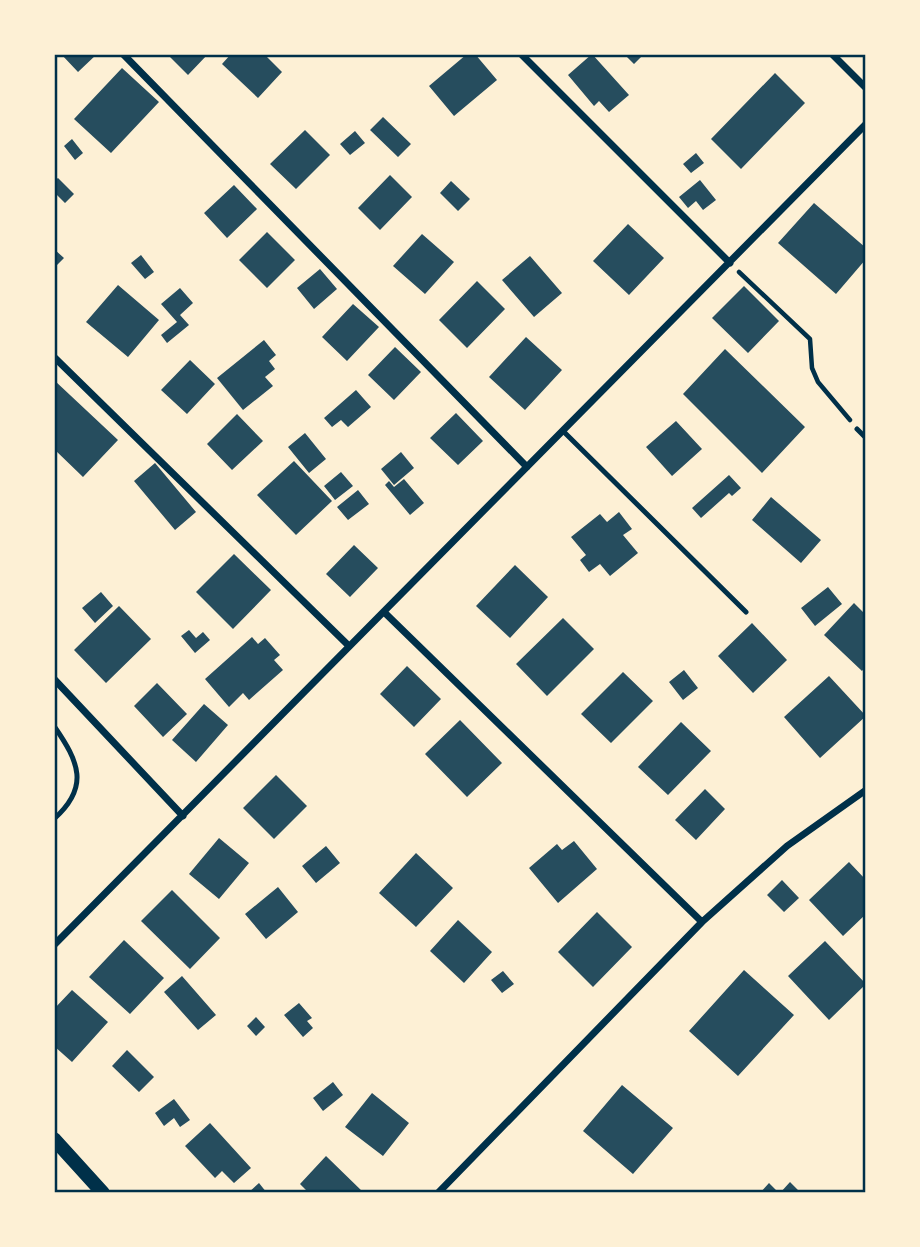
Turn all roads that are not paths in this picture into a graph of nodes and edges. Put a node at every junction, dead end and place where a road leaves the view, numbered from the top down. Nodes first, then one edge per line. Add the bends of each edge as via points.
1 (123, 54) edge
2 (521, 54) edge
3 (832, 54) edge
4 (866, 89) edge
5 (866, 124) edge
6 (730, 263) junction
7 (54, 357) edge
8 (857, 429) road end
9 (563, 431) junction
10 (866, 438) edge
11 (527, 467) junction
12 (384, 612) junction
13 (746, 612) dead end
14 (349, 646) junction
15 (54, 679) edge
16 (54, 726) edge
17 (866, 790) edge
18 (183, 816) junction
19 (54, 819) edge
20 (702, 922) junction
21 (54, 945) edge
22 (54, 1139) edge
23 (103, 1193) edge
24 (438, 1193) edge

1 - 11 street
2 - 6 street
3 - 4 street
5 - 6 street
6 - 9 street
7 - 14 street
8 - 10 lane
9 - 11 street
9 - 13 lane
11 - 12 street
12 - 14 street
12 - 20 street
14 - 18 street
15 - 18 street
16 - 19 lane via 71,755 78,785 75,797
17 - 20 street via 787,846
18 - 21 street
20 - 24 street
22 - 23 main road

